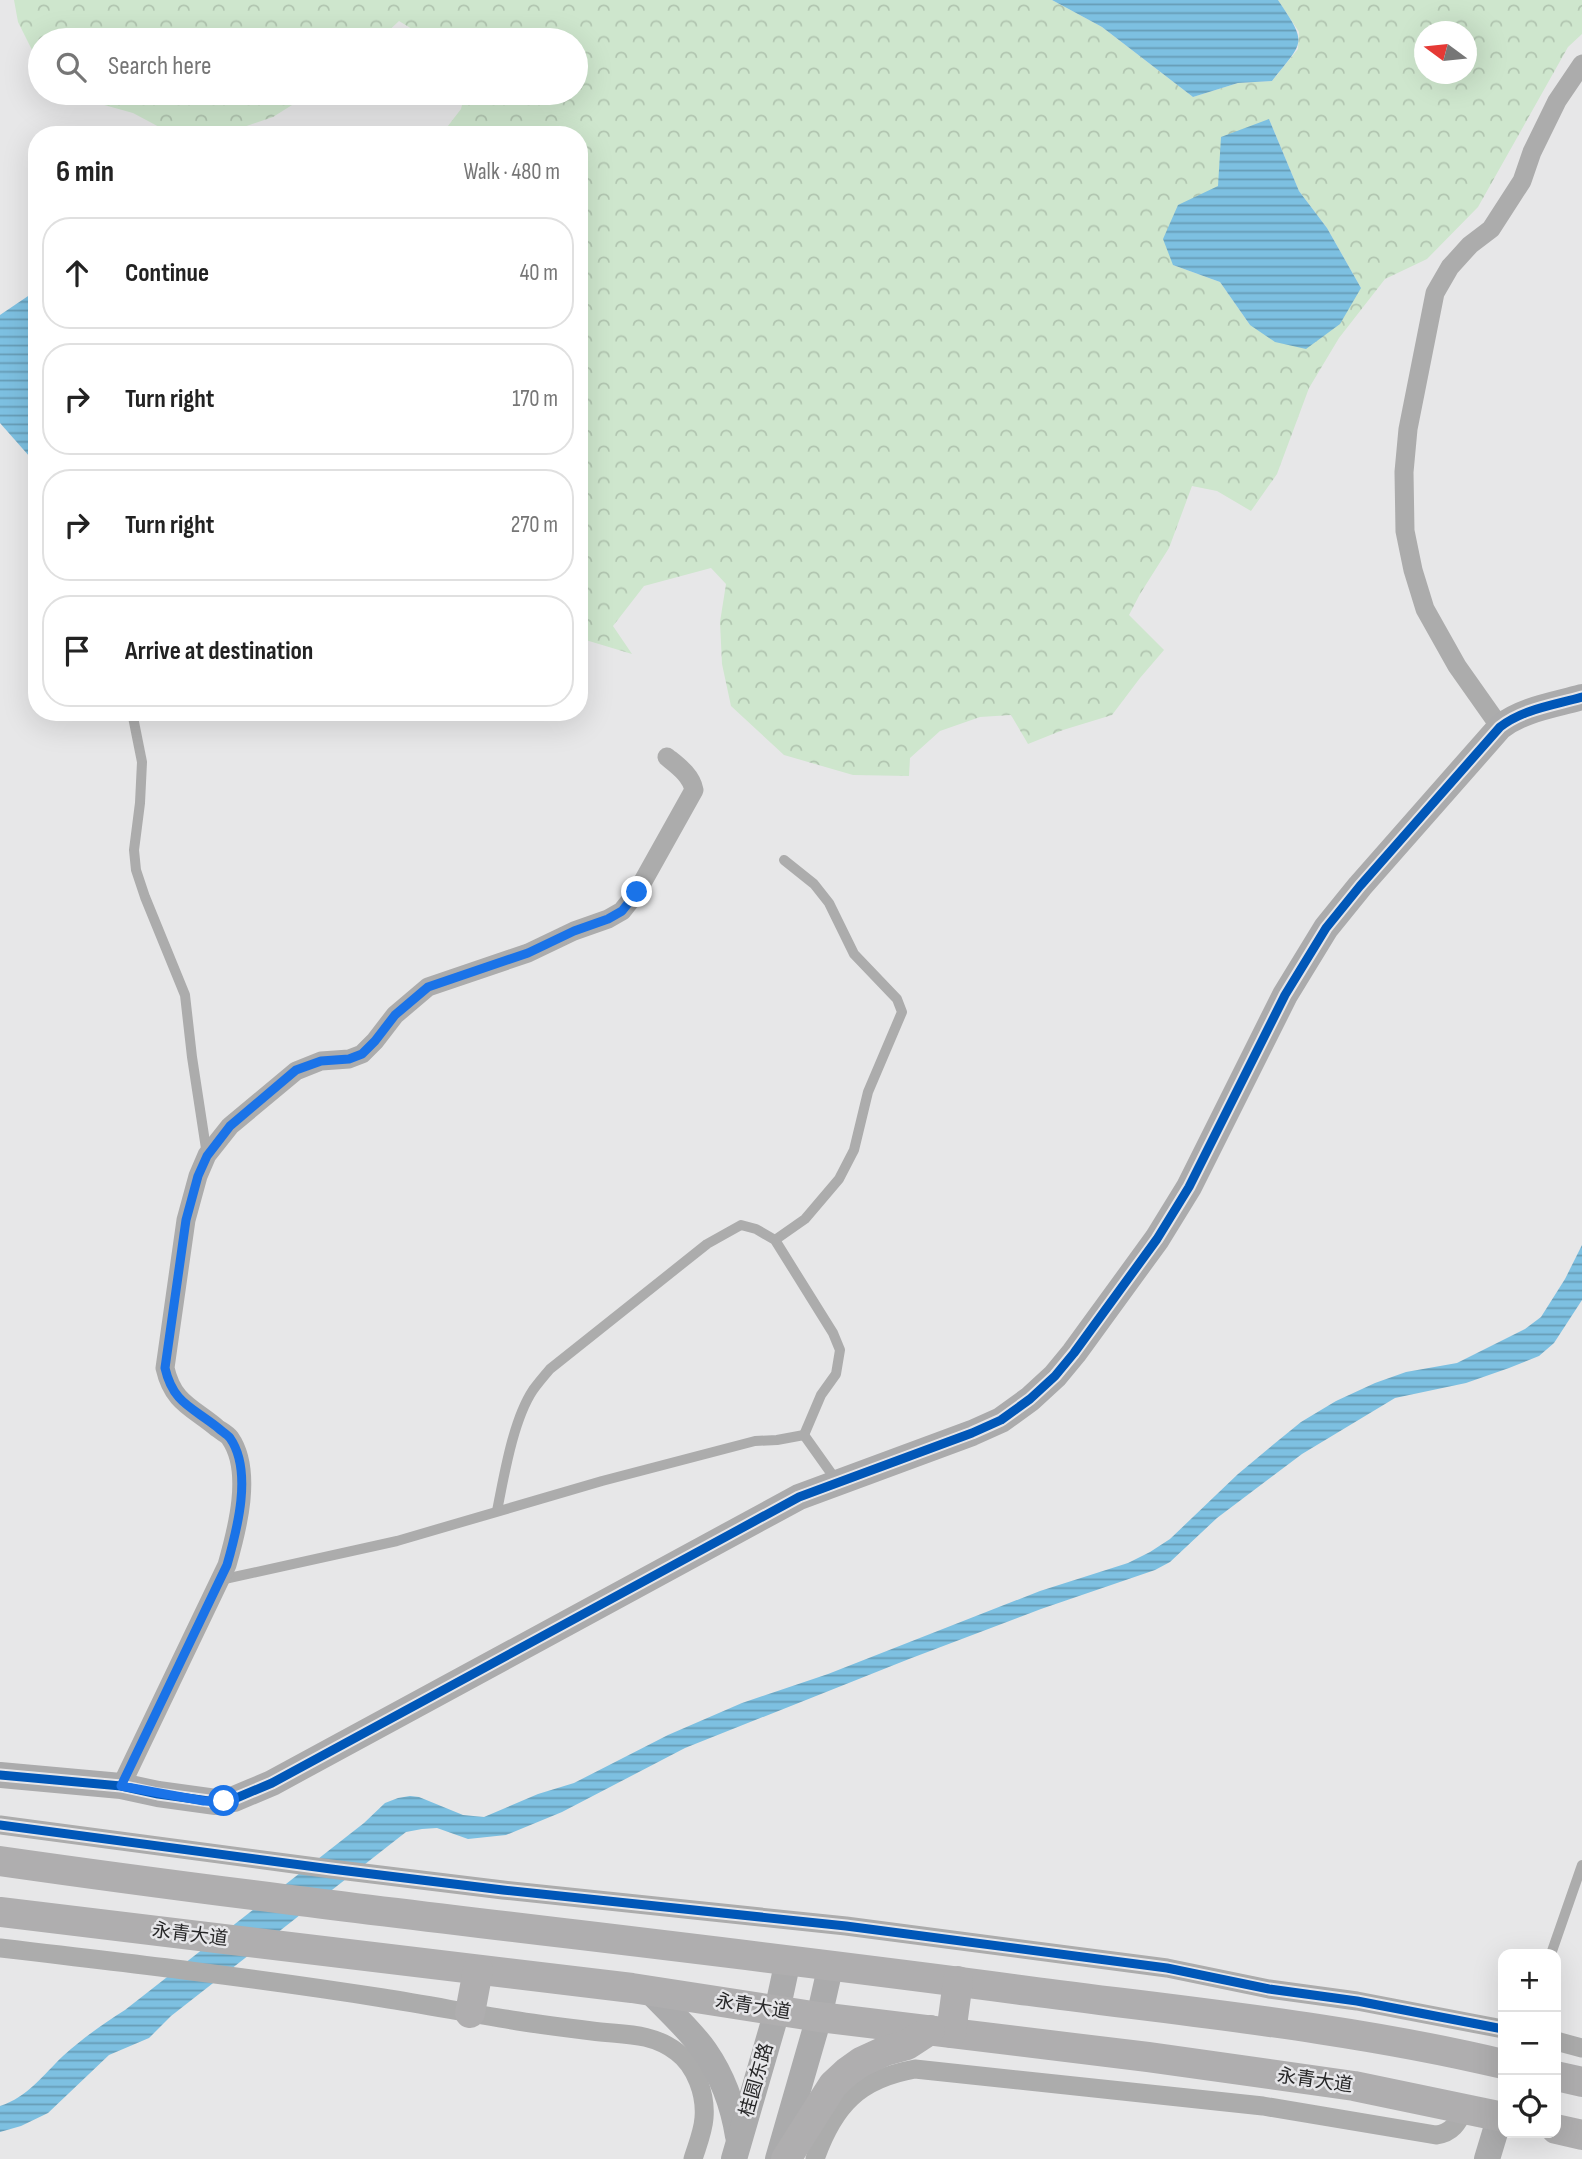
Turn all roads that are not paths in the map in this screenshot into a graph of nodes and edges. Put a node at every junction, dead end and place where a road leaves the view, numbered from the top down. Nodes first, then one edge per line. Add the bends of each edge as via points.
1 (1582, 64) edge
2 (1582, 697) edge
3 (134, 721) edge
4 (1500, 727) junction
5 (667, 757) dead end
6 (784, 860) dead end
7 (207, 1156) junction
8 (775, 1240) junction
9 (804, 1435) junction
10 (837, 1482) junction
11 (497, 1511) junction
12 (220, 1580) junction
13 (0, 1775) edge
14 (121, 1786) junction
15 (0, 1825) edge
16 (0, 1861) edge
17 (1582, 1865) edge
18 (0, 1912) edge
19 (639, 1943) junction
20 (0, 1948) edge
21 (1553, 1949) edge
22 (788, 1960) junction
23 (831, 1964) junction
24 (478, 1969) junction
25 (958, 1981) junction
26 (641, 1990) junction
27 (777, 2011) junction
28 (470, 2013) junction
29 (819, 2017) junction
30 (1498, 2028) edge
31 (940, 2032) junction
32 (1561, 2042) edge
33 (1582, 2048) edge
34 (1498, 2063) edge
35 (1561, 2077) edge
36 (1582, 2082) edge
37 (1464, 2109) junction
38 (1498, 2113) edge
39 (1498, 2125) edge
40 (1561, 2130) edge
41 (1582, 2135) edge
42 (737, 2150) edge
43 (693, 2159) edge
44 (778, 2159) edge
45 (786, 2159) edge
46 (815, 2159) edge
47 (1487, 2159) edge

1 - 4 street via 1557,101 1522,181 1491,229 1450,267 1436,293 1408,429 1405,531 1425,609 1457,666
2 - 4 street via 1526,712
3 - 7 lane via 142,762 136,870 185,995
4 - 10 street via 1326,928 1285,995 1183,1197 1055,1376 1001,1420
5 - 7 street via 685,772 694,790 622,911 528,953 428,987 395,1015 362,1054 296,1070 230,1126
6 - 8 lane via 829,903 854,954 897,999 902,1012 868,1093 854,1150 839,1179 806,1219
7 - 12 street via 186,1220 165,1368 180,1400 229,1437 240,1463 241,1495 234,1539
8 - 9 lane via 840,1350 836,1374 821,1395
8 - 11 lane via 741,1226 725,1232 550,1369 522,1412
9 - 10 lane
9 - 11 lane via 755,1441
10 - 14 street via 799,1497 254,1790 216,1802
11 - 12 lane via 397,1541
12 - 14 street
13 - 14 street
15 - 30 street via 1156,1967
16 - 19 main road
17 - 21 lane
18 - 24 main road, 永青大道
19 - 22 main road
19 - 26 main road
20 - 28 street
22 - 23 main road
22 - 27 street, 桂圆东路
23 - 25 main road
23 - 29 street
24 - 26 main road, 永青大道
24 - 28 main road
25 - 31 main road
25 - 34 main road via 1384,2038
26 - 27 main road, 永青大道
26 - 42 street via 704,2049 734,2111
27 - 29 main road, 永青大道
27 - 42 street, 桂圆东路
28 - 43 street via 630,2033 668,2045 693,2070 702,2091 704,2118
29 - 31 main road, 永青大道
29 - 44 street
31 - 37 main road, 永青大道 via 1341,2084
31 - 45 main road via 885,2051 847,2072 833,2085
32 - 33 street
35 - 36 main road
37 - 38 main road, 永青大道
37 - 46 street via 1458,2123 1446,2134 1437,2135 1263,2106 915,2069 893,2073 858,2091 830,2123
39 - 47 street
40 - 41 main road

